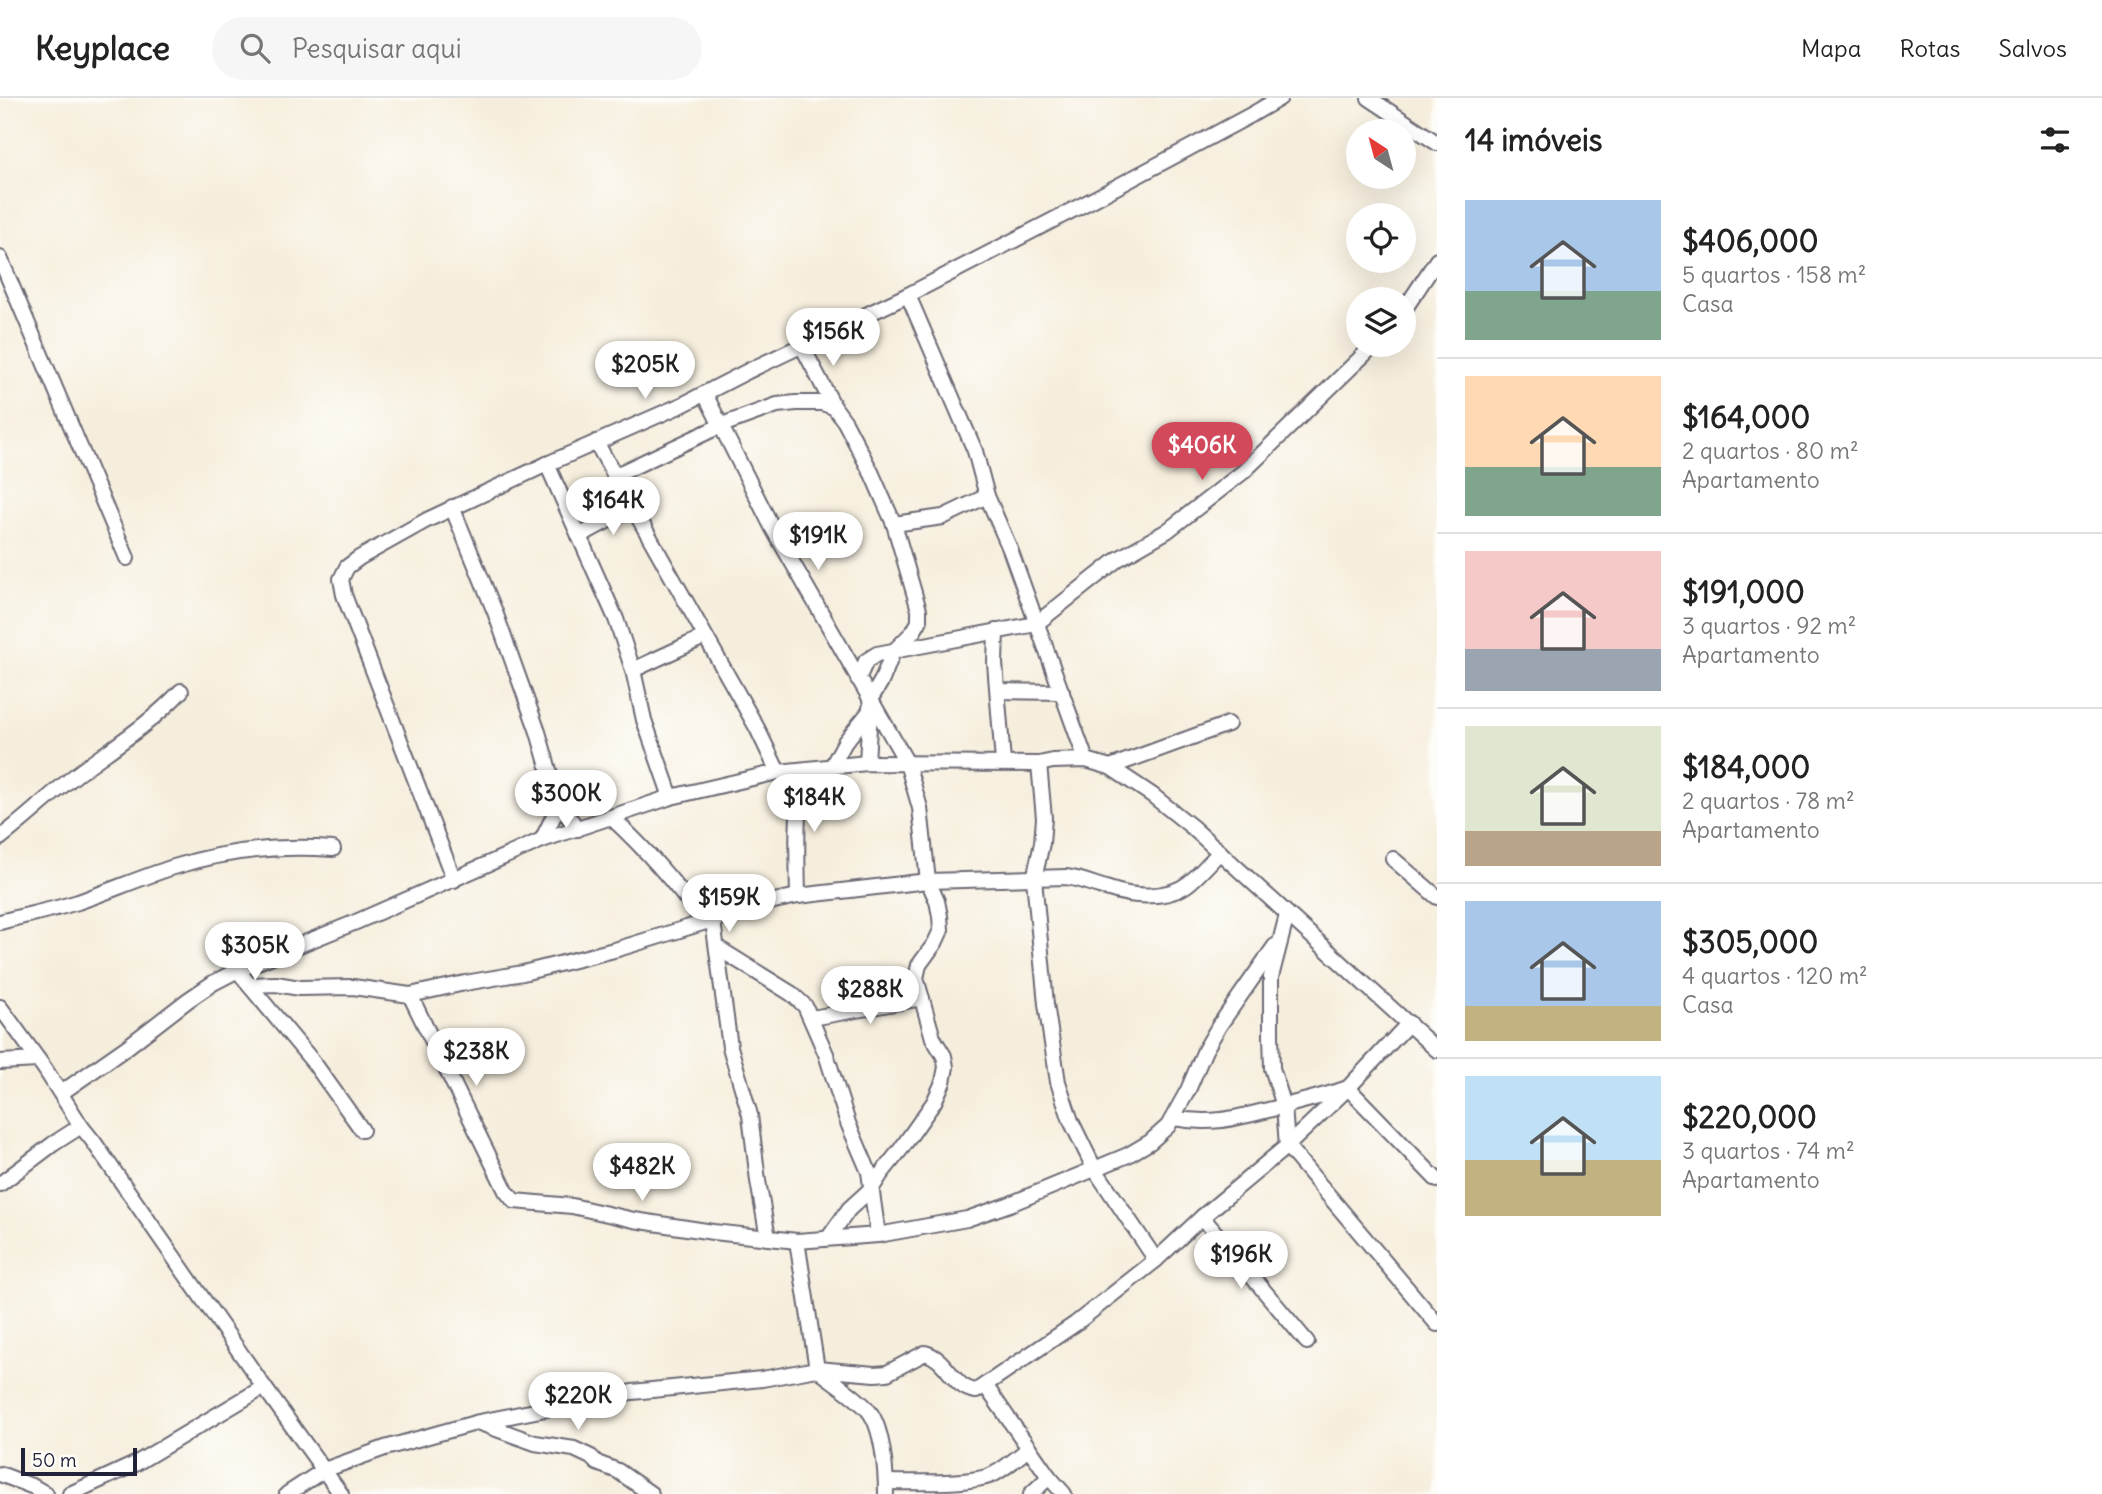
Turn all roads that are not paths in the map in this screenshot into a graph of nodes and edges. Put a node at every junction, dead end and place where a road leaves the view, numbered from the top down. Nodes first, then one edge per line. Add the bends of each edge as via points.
1 (1280, 98) edge
2 (1369, 98) edge
3 (1437, 143) edge
4 (0, 258) edge
5 (1437, 260) edge
6 (1416, 292) edge
7 (908, 295) junction
8 (802, 346) junction
9 (1362, 357) edge
10 (705, 394) junction
11 (834, 407) junction
12 (722, 425) junction
13 (596, 442) junction
14 (547, 464) junction
15 (614, 476) junction
16 (987, 496) junction
17 (453, 507) junction
18 (631, 508) junction
19 (894, 524) junction
20 (579, 536) junction
21 (127, 558) dead end
22 (1036, 624) junction
23 (996, 631) junction
24 (704, 637) junction
25 (894, 652) junction
26 (632, 670) junction
27 (858, 679) junction
28 (181, 691) dead end
29 (998, 691) junction
30 (1062, 692) junction
31 (870, 705) junction
32 (1228, 724) dead end
33 (1086, 760) junction
34 (1003, 762) junction
35 (867, 763) junction
36 (907, 763) junction
37 (1039, 764) junction
38 (832, 766) junction
39 (1110, 766) junction
40 (802, 771) junction
41 (778, 772) junction
42 (671, 797) junction
43 (559, 805) junction
44 (612, 818) junction
45 (578, 829) junction
46 (0, 838) edge
47 (542, 840) junction
48 (333, 849) dead end
49 (1220, 852) junction
50 (1393, 859) dead end
51 (454, 880) junction
52 (1034, 880) junction
53 (928, 881) junction
54 (798, 896) junction
55 (1437, 897) edge
56 (690, 903) junction
57 (1287, 915) junction
58 (0, 922) edge
59 (708, 922) junction
60 (687, 927) junction
61 (1281, 938) junction
62 (718, 948) junction
63 (238, 970) junction
64 (249, 985) junction
65 (411, 995) junction
66 (922, 999) junction
67 (1, 1012) edge
68 (812, 1018) junction
69 (1409, 1023) junction
70 (1437, 1050) edge
71 (38, 1060) junction
72 (0, 1062) edge
73 (1348, 1088) junction
74 (61, 1093) junction
75 (1284, 1106) junction
76 (1173, 1118) junction
77 (81, 1126) junction
78 (362, 1130) dead end
79 (1287, 1146) junction
80 (1094, 1168) junction
81 (1437, 1180) edge
82 (0, 1184) edge
83 (872, 1188) junction
84 (1202, 1217) junction
85 (878, 1235) junction
86 (829, 1237) junction
87 (768, 1238) junction
88 (797, 1241) junction
89 (1156, 1260) junction
90 (1437, 1324) edge
91 (1307, 1342) dead end
92 (817, 1369) junction
93 (985, 1385) junction
94 (264, 1387) junction
95 (479, 1422) junction
96 (1029, 1448) junction
97 (324, 1470) junction
98 (0, 1474) edge
99 (1049, 1477) junction
100 (886, 1488) edge
101 (46, 1494) edge
102 (70, 1494) edge
103 (287, 1494) edge
104 (341, 1494) edge
105 (651, 1494) edge
106 (1031, 1494) edge
107 (1064, 1494) edge

1 - 7 street
2 - 3 street
4 - 21 street
5 - 6 street
7 - 8 street
7 - 16 street via 975,451
8 - 10 street
8 - 11 street
9 - 22 street via 1243,472 1167,531 1126,553
10 - 12 street
10 - 13 street
11 - 12 street via 784,404
11 - 19 street via 855,438
12 - 15 street
12 - 27 street via 772,527
13 - 14 street
13 - 15 street
14 - 17 street
14 - 20 street
15 - 18 street
16 - 19 street via 943,517
16 - 22 street
17 - 43 street via 538,732
17 - 51 street via 359,558 341,579
18 - 20 street
18 - 24 street
19 - 25 street via 919,610 919,622
20 - 26 street via 616,619
22 - 23 street
22 - 30 street
23 - 25 street
23 - 29 street
24 - 26 street
24 - 41 street
25 - 27 street via 870,657
25 - 31 street
26 - 42 street
27 - 31 street
28 - 46 street
29 - 30 street
29 - 34 street
30 - 33 street
31 - 35 street
31 - 36 street
31 - 38 street
32 - 39 street
33 - 37 street
33 - 39 street
34 - 36 street
34 - 37 street
35 - 36 street
35 - 38 street
36 - 53 street via 920,808
37 - 52 street via 1044,830
38 - 40 street
39 - 49 street via 1152,794
40 - 41 street
40 - 54 street via 796,844
41 - 42 street
42 - 44 street
43 - 45 street
43 - 47 street
44 - 45 street
44 - 56 street via 652,856
45 - 47 street
47 - 51 street
48 - 58 street via 284,847 210,857 51,910
49 - 52 street via 1188,884 1163,893 1136,895 1077,878
49 - 57 street
50 - 55 street
51 - 63 street
52 - 53 street
52 - 80 street via 1054,1061 1071,1121
53 - 54 street
53 - 66 street via 937,901 941,930 919,965 916,978
54 - 59 street
56 - 59 street
56 - 60 street
57 - 61 street
57 - 69 street
59 - 60 street
59 - 62 street
60 - 65 street via 594,955
61 - 75 street via 1271,977 1271,1035 1272,1068
61 - 76 street via 1219,1026
62 - 68 street via 800,1000
62 - 87 street via 730,1046 750,1115
63 - 64 street
63 - 74 street via 188,1000
64 - 65 street via 354,987
64 - 78 street
65 - 87 street via 514,1201
66 - 68 street
66 - 83 street via 933,1038 944,1056 943,1082 934,1102
67 - 71 street
68 - 83 street
69 - 70 street
69 - 73 street
71 - 72 street
71 - 74 street
73 - 75 street
73 - 79 street
73 - 81 street
74 - 77 street
75 - 76 street via 1231,1120 1197,1123
75 - 79 street
76 - 80 street via 1150,1142
77 - 82 street
77 - 94 street
79 - 84 street
79 - 90 street
80 - 85 street via 967,1219
80 - 89 street
83 - 85 street
83 - 86 street
84 - 89 street
84 - 91 street
85 - 86 street
86 - 88 street
87 - 88 street
88 - 92 street
89 - 93 street via 1075,1324
92 - 93 street via 887,1373 926,1353 937,1358 962,1387 976,1391
92 - 95 street via 632,1392
92 - 100 street via 870,1413 883,1453
93 - 96 street
94 - 97 street
94 - 102 street via 135,1464
95 - 97 street
95 - 105 street via 535,1443 574,1449
96 - 99 street
96 - 100 street via 993,1475
97 - 103 street
97 - 104 street
98 - 101 street
99 - 106 street
99 - 107 street

